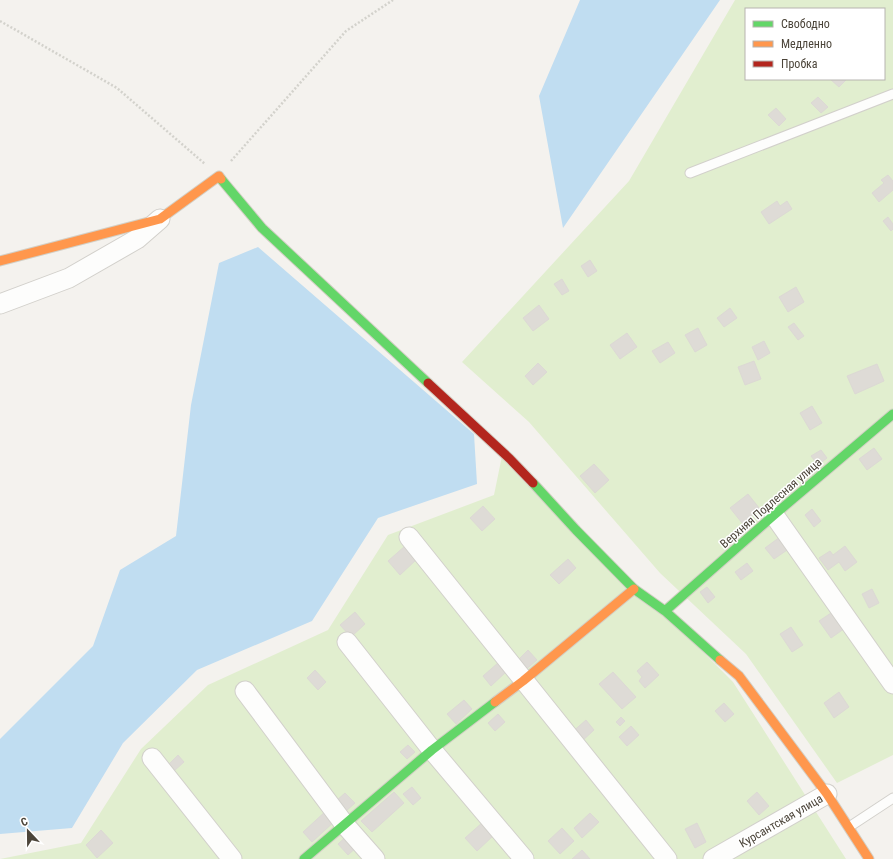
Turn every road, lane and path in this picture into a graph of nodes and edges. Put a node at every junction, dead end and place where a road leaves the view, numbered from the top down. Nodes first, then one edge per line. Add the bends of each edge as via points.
1 (393, 0) edge
2 (0, 21) edge
3 (893, 94) edge
4 (690, 173) dead end
5 (219, 176) junction
6 (160, 219) junction
7 (0, 261) edge
8 (0, 304) edge
9 (893, 414) edge
10 (774, 515) junction
11 (410, 537) dead end
12 (634, 589) junction
13 (665, 611) junction
14 (347, 642) dead end
15 (523, 681) junction
16 (893, 684) edge
17 (245, 691) dead end
18 (432, 750) junction
19 (152, 758) dead end
20 (827, 794) junction
21 (893, 798) edge
22 (346, 825) junction
23 (849, 827) junction
24 (232, 859) edge
25 (304, 859) edge
26 (375, 859) edge
27 (524, 859) edge
28 (667, 859) edge
29 (714, 859) edge
30 (869, 859) edge

1 - 5 path via 346,31
2 - 5 path via 117,88
3 - 4 lane
5 - 6 street
5 - 12 street via 262,228 510,459
6 - 7 street
6 - 8 street via 138,239 69,278
9 - 10 street, Верхняя Подлесная улица
10 - 13 street, Верхняя Подлесная улица
10 - 16 street
11 - 15 street
12 - 13 street
12 - 15 street
13 - 20 street via 739,676
14 - 18 street
15 - 18 street
15 - 28 street
17 - 22 street
18 - 22 street
18 - 27 street
19 - 24 street
20 - 23 street
20 - 29 street, Курсантская улица
21 - 23 lane
22 - 25 street
22 - 26 street
23 - 30 street

